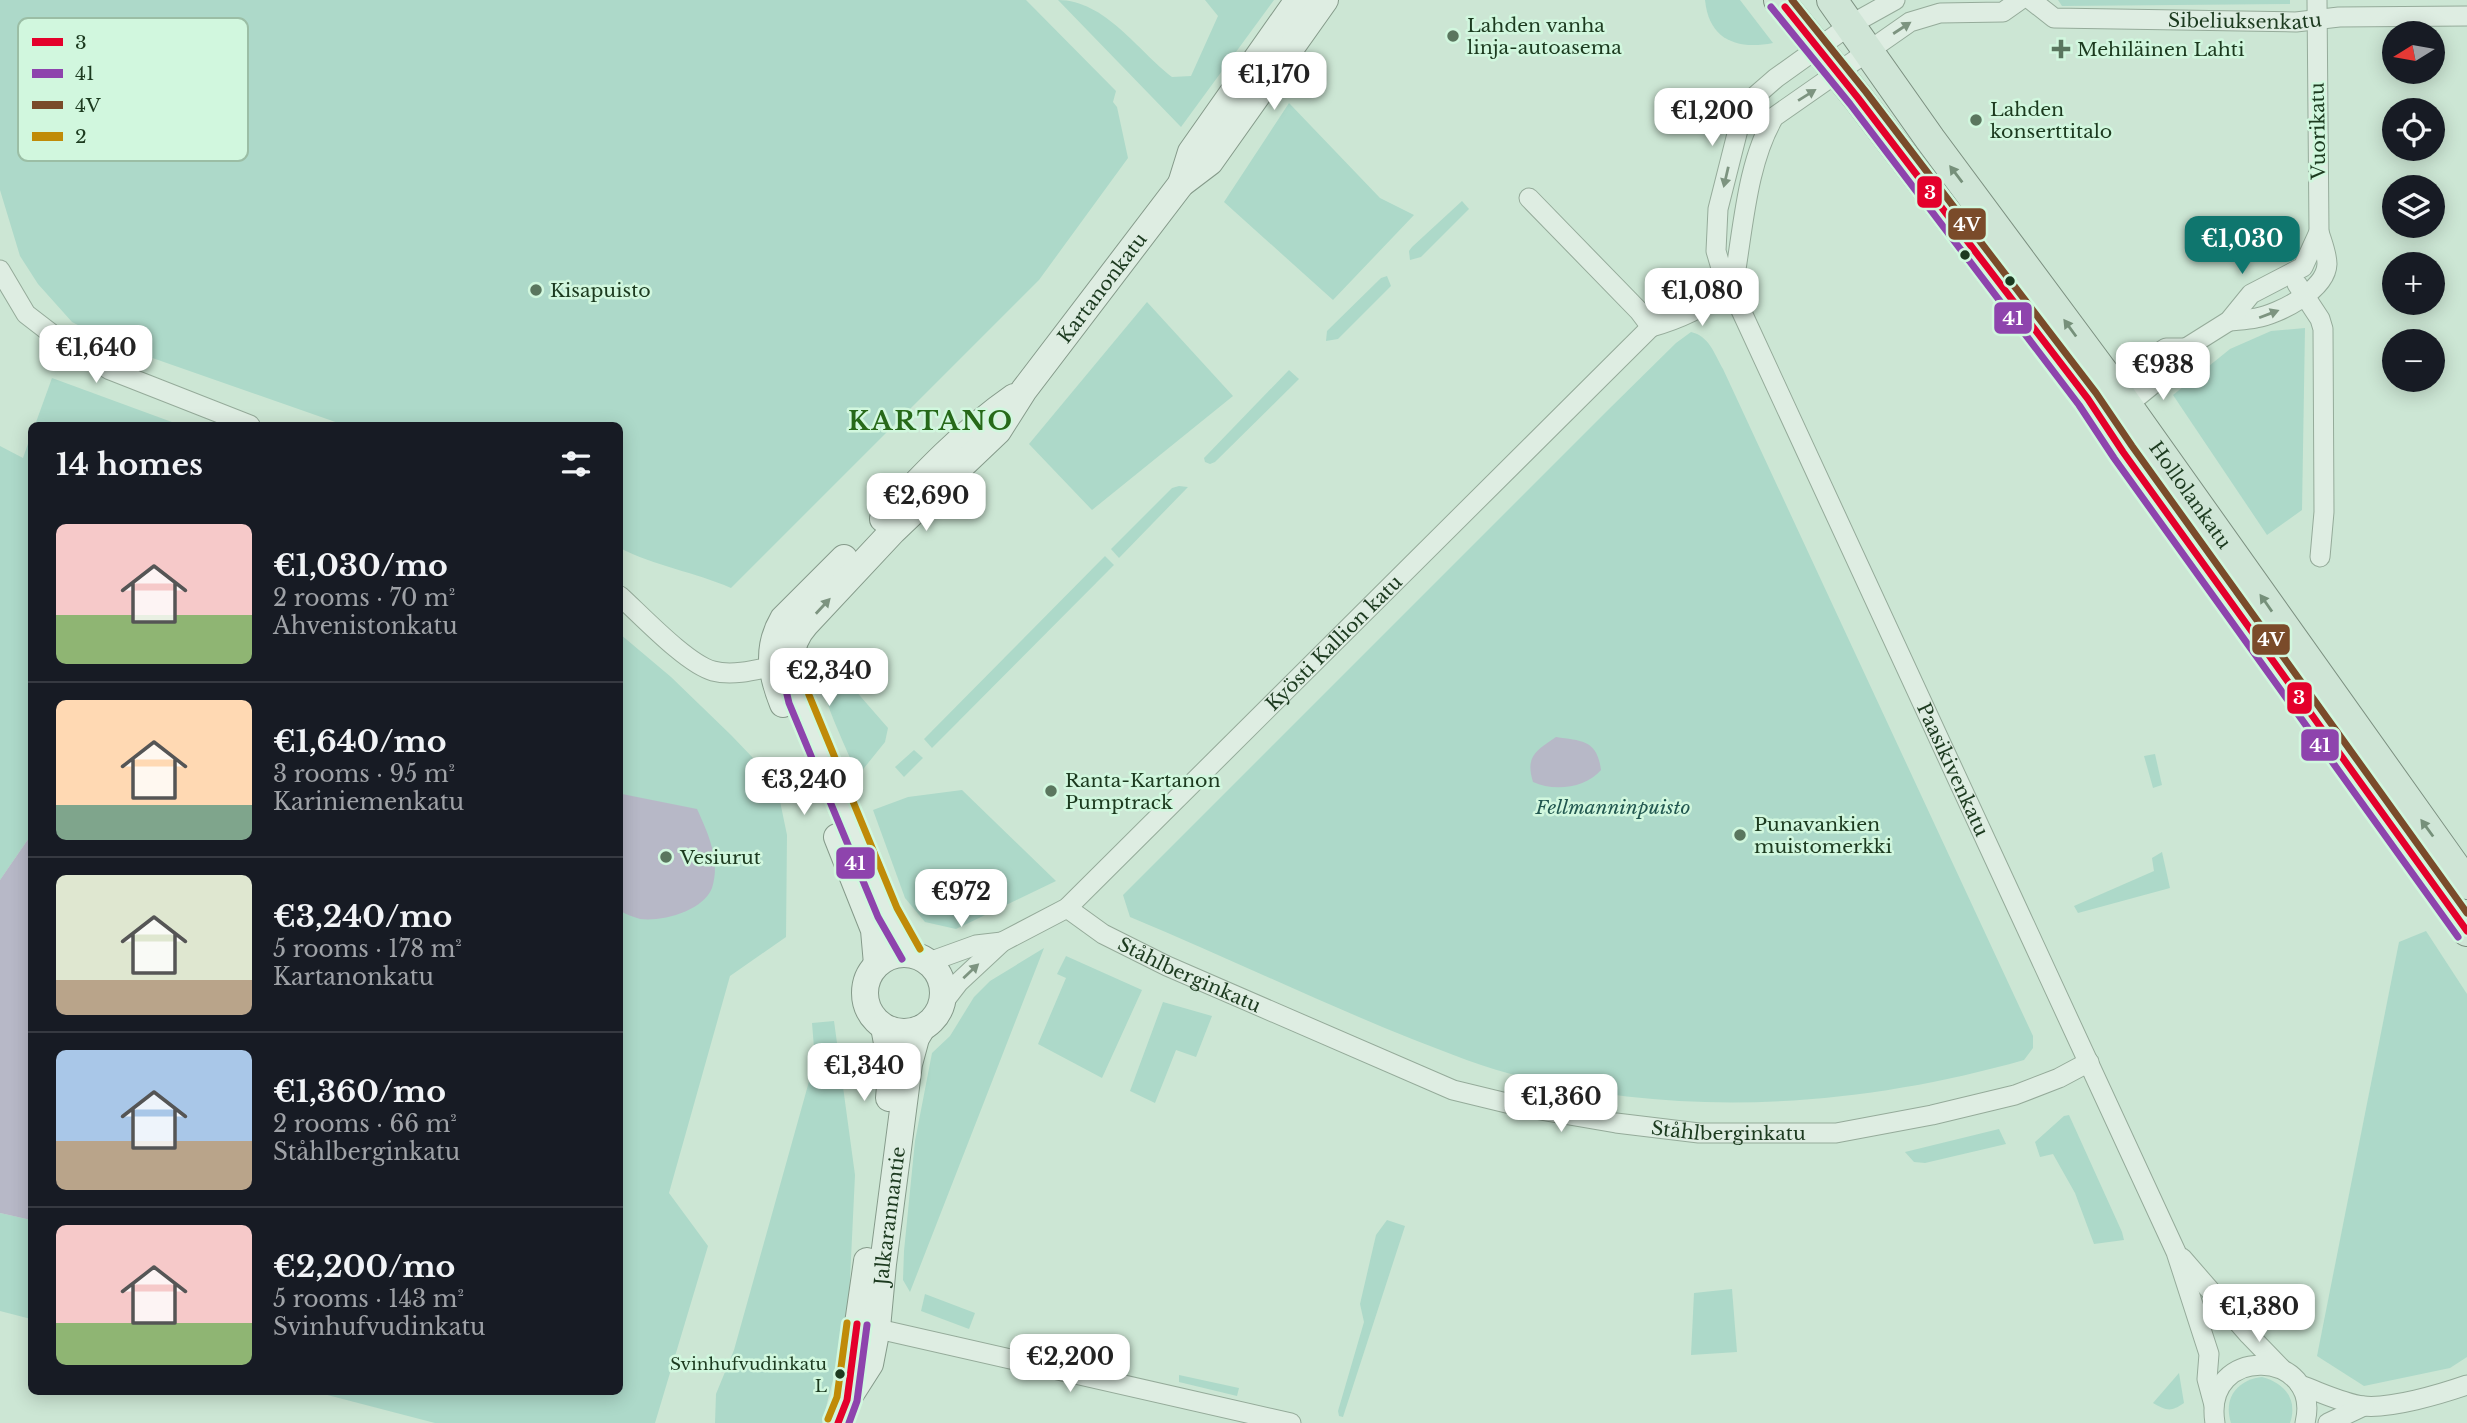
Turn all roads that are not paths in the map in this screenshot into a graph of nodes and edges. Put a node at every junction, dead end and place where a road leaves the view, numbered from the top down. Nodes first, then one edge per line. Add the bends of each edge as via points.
1 (1298, 0) edge
2 (1325, 0) edge
3 (1779, 0) edge
4 (1895, 0) edge
5 (2020, 0) edge
6 (2031, 0) edge
7 (2317, 9) edge
8 (1839, 10) edge
9 (2467, 16) edge
10 (1818, 49) junction
11 (1876, 62) junction
12 (1838, 73) junction
13 (1181, 184) junction
14 (1529, 198) dead end
15 (2319, 232) junction
16 (0, 270) edge
17 (2291, 275) junction
18 (1733, 287) junction
19 (2305, 295) junction
20 (2229, 321) junction
21 (1651, 327) junction
22 (2186, 348) junction
23 (1024, 390) junction
24 (2107, 403) junction
25 (242, 422) edge
26 (2320, 557) dead end
27 (623, 599) edge
28 (781, 665) junction
29 (2467, 884) edge
30 (1067, 908) junction
31 (2467, 931) edge
32 (1002, 942) junction
33 (920, 958) junction
34 (877, 964) junction
35 (942, 1004) junction
36 (884, 1027) junction
37 (922, 1028) junction
38 (2089, 1062) junction
39 (2176, 1252) junction
40 (867, 1326) junction
41 (2282, 1369) junction
42 (2300, 1385) junction
43 (2467, 1385) edge
44 (2364, 1406) junction
45 (843, 1412) edge
46 (2214, 1419) edge
47 (1292, 1423) edge
48 (2305, 1423) edge
49 (2328, 1423) edge

1 - 13 main road, Kartanonkatu via 1191,152
2 - 13 main road, Kartanonkatu via 1210,162
3 - 10 main road, Hollolankatu
4 - 8 street
11 -> 5 street via 1910,22 1940,13 2003,12
6 - 7 street, Sibeliuksenkatu via 2054,18 2296,22
7 - 9 street, Sibeliuksenkatu
7 - 15 street, Vuorikatu
8 - 10 street
8 - 11 main road, Hollolankatu
10 - 12 main road, Hollolankatu
10 -> 18 street, Paasikivenkatu via 1776,78 1742,114 1718,209 1716,251
11 - 12 street
24 -> 11 main road, Hollolankatu
18 -> 12 street via 1763,137 1774,117
12 - 24 main road, Hollolankatu
13 - 23 main road, Kartanonkatu
14 - 21 street
15 - 17 street via 2303,267
15 - 19 street, Vuorikatu via 2327,262 2325,273
16 - 25 street via 26,314 61,341 110,370
17 - 19 street
17 - 20 street via 2250,294
18 - 21 street, Kyösti Kallion katu via 1710,283 1689,289 1669,300
18 - 38 street, Paasikivenkatu
20 -> 19 street via 2258,318
19 - 26 street via 2323,330
20 - 22 street
21 - 30 street, Kyösti Kallion katu
22 - 24 street via 2174,367
22 - 24 street via 2166,348
28 -> 23 main road, Kartanonkatu via 798,633 893,531 998,431
23 - 28 main road, Kartanonkatu via 984,418 791,611 777,630 771,654
29 -> 24 main road, Hollolankatu
24 - 31 main road, Hollolankatu
27 - 28 street via 688,656 713,671
28 - 33 main road, Kartanonkatu via 888,913
28 - 34 main road, Kartanonkatu via 783,704 874,930
30 - 32 street, Kyösti Kallion katu
30 - 38 street, Ståhlberginkatu via 1103,934 1167,965 1453,1090 1616,1124 1699,1133 1836,1133 2015,1095
32 - 33 street, Kyösti Kallion katu
35 -> 32 street, Kyösti Kallion katu
33 - 34 main road via 893,955
33 - 35 main road via 942,981
34 - 36 main road via 865,988 866,1001
35 - 37 main road
36 - 37 main road via 896,1032
36 - 40 main road, Jalkarannantie via 891,1082
37 - 40 main road, Jalkarannantie via 908,1064 883,1264
38 - 39 street, Paasikivenkatu
39 - 41 street, Paasikivenkatu
39 - 46 street, Paasikivenkatu via 2209,1354 2207,1379
40 - 45 main road, Jalkarannantie via 870,1363
40 - 47 street
41 - 42 street, Paasikivenkatu
41 - 46 street via 2256,1364 2233,1373 2217,1393
42 - 44 street
42 - 48 street via 2308,1414
43 - 44 street via 2441,1394
44 - 49 street

